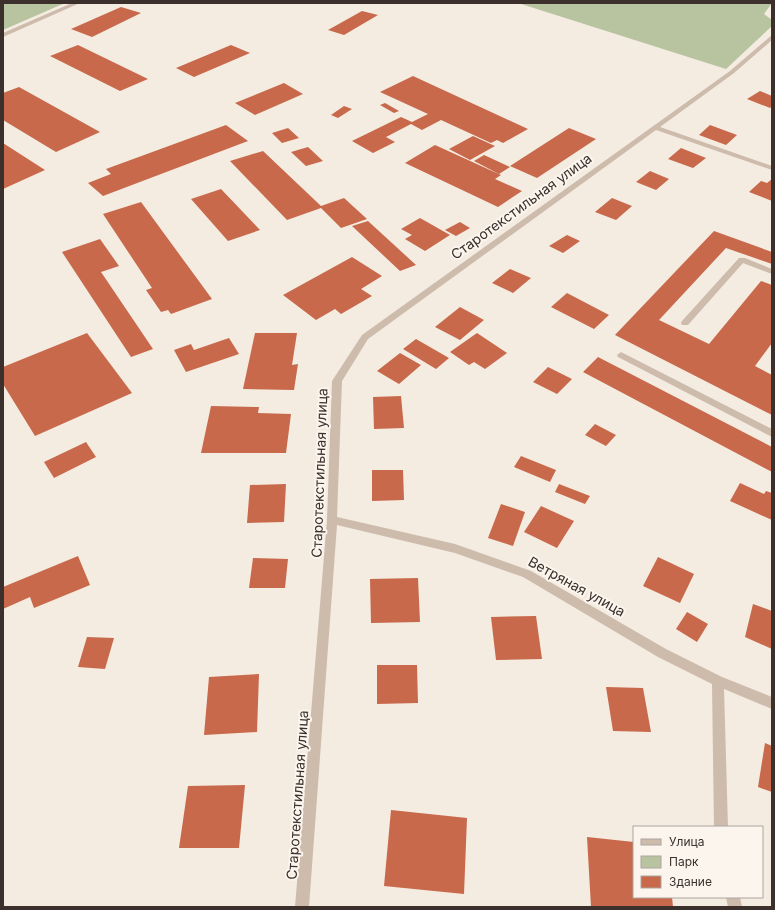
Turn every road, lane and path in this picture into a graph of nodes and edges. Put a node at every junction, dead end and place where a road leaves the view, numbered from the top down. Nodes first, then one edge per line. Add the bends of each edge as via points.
1 (77, 3) edge
2 (3, 35) edge
3 (772, 37) edge
4 (656, 128) junction
5 (772, 168) edge
6 (772, 272) edge
7 (685, 323) dead end
8 (620, 355) dead end
9 (772, 433) edge
10 (332, 520) junction
11 (718, 681) junction
12 (772, 703) edge
13 (721, 826) edge
14 (302, 907) edge

1 - 2 street
3 - 4 street, Старотекстильная улица via 732,72
4 - 5 street
4 - 10 street, Старотекстильная улица via 365,337 336,381
6 - 7 street via 742,260
8 - 9 street
10 - 11 street, Ветряная улица via 455,549 527,574 662,653
10 - 14 street, Старотекстильная улица
11 - 12 street, Ветряная улица
11 - 13 street

